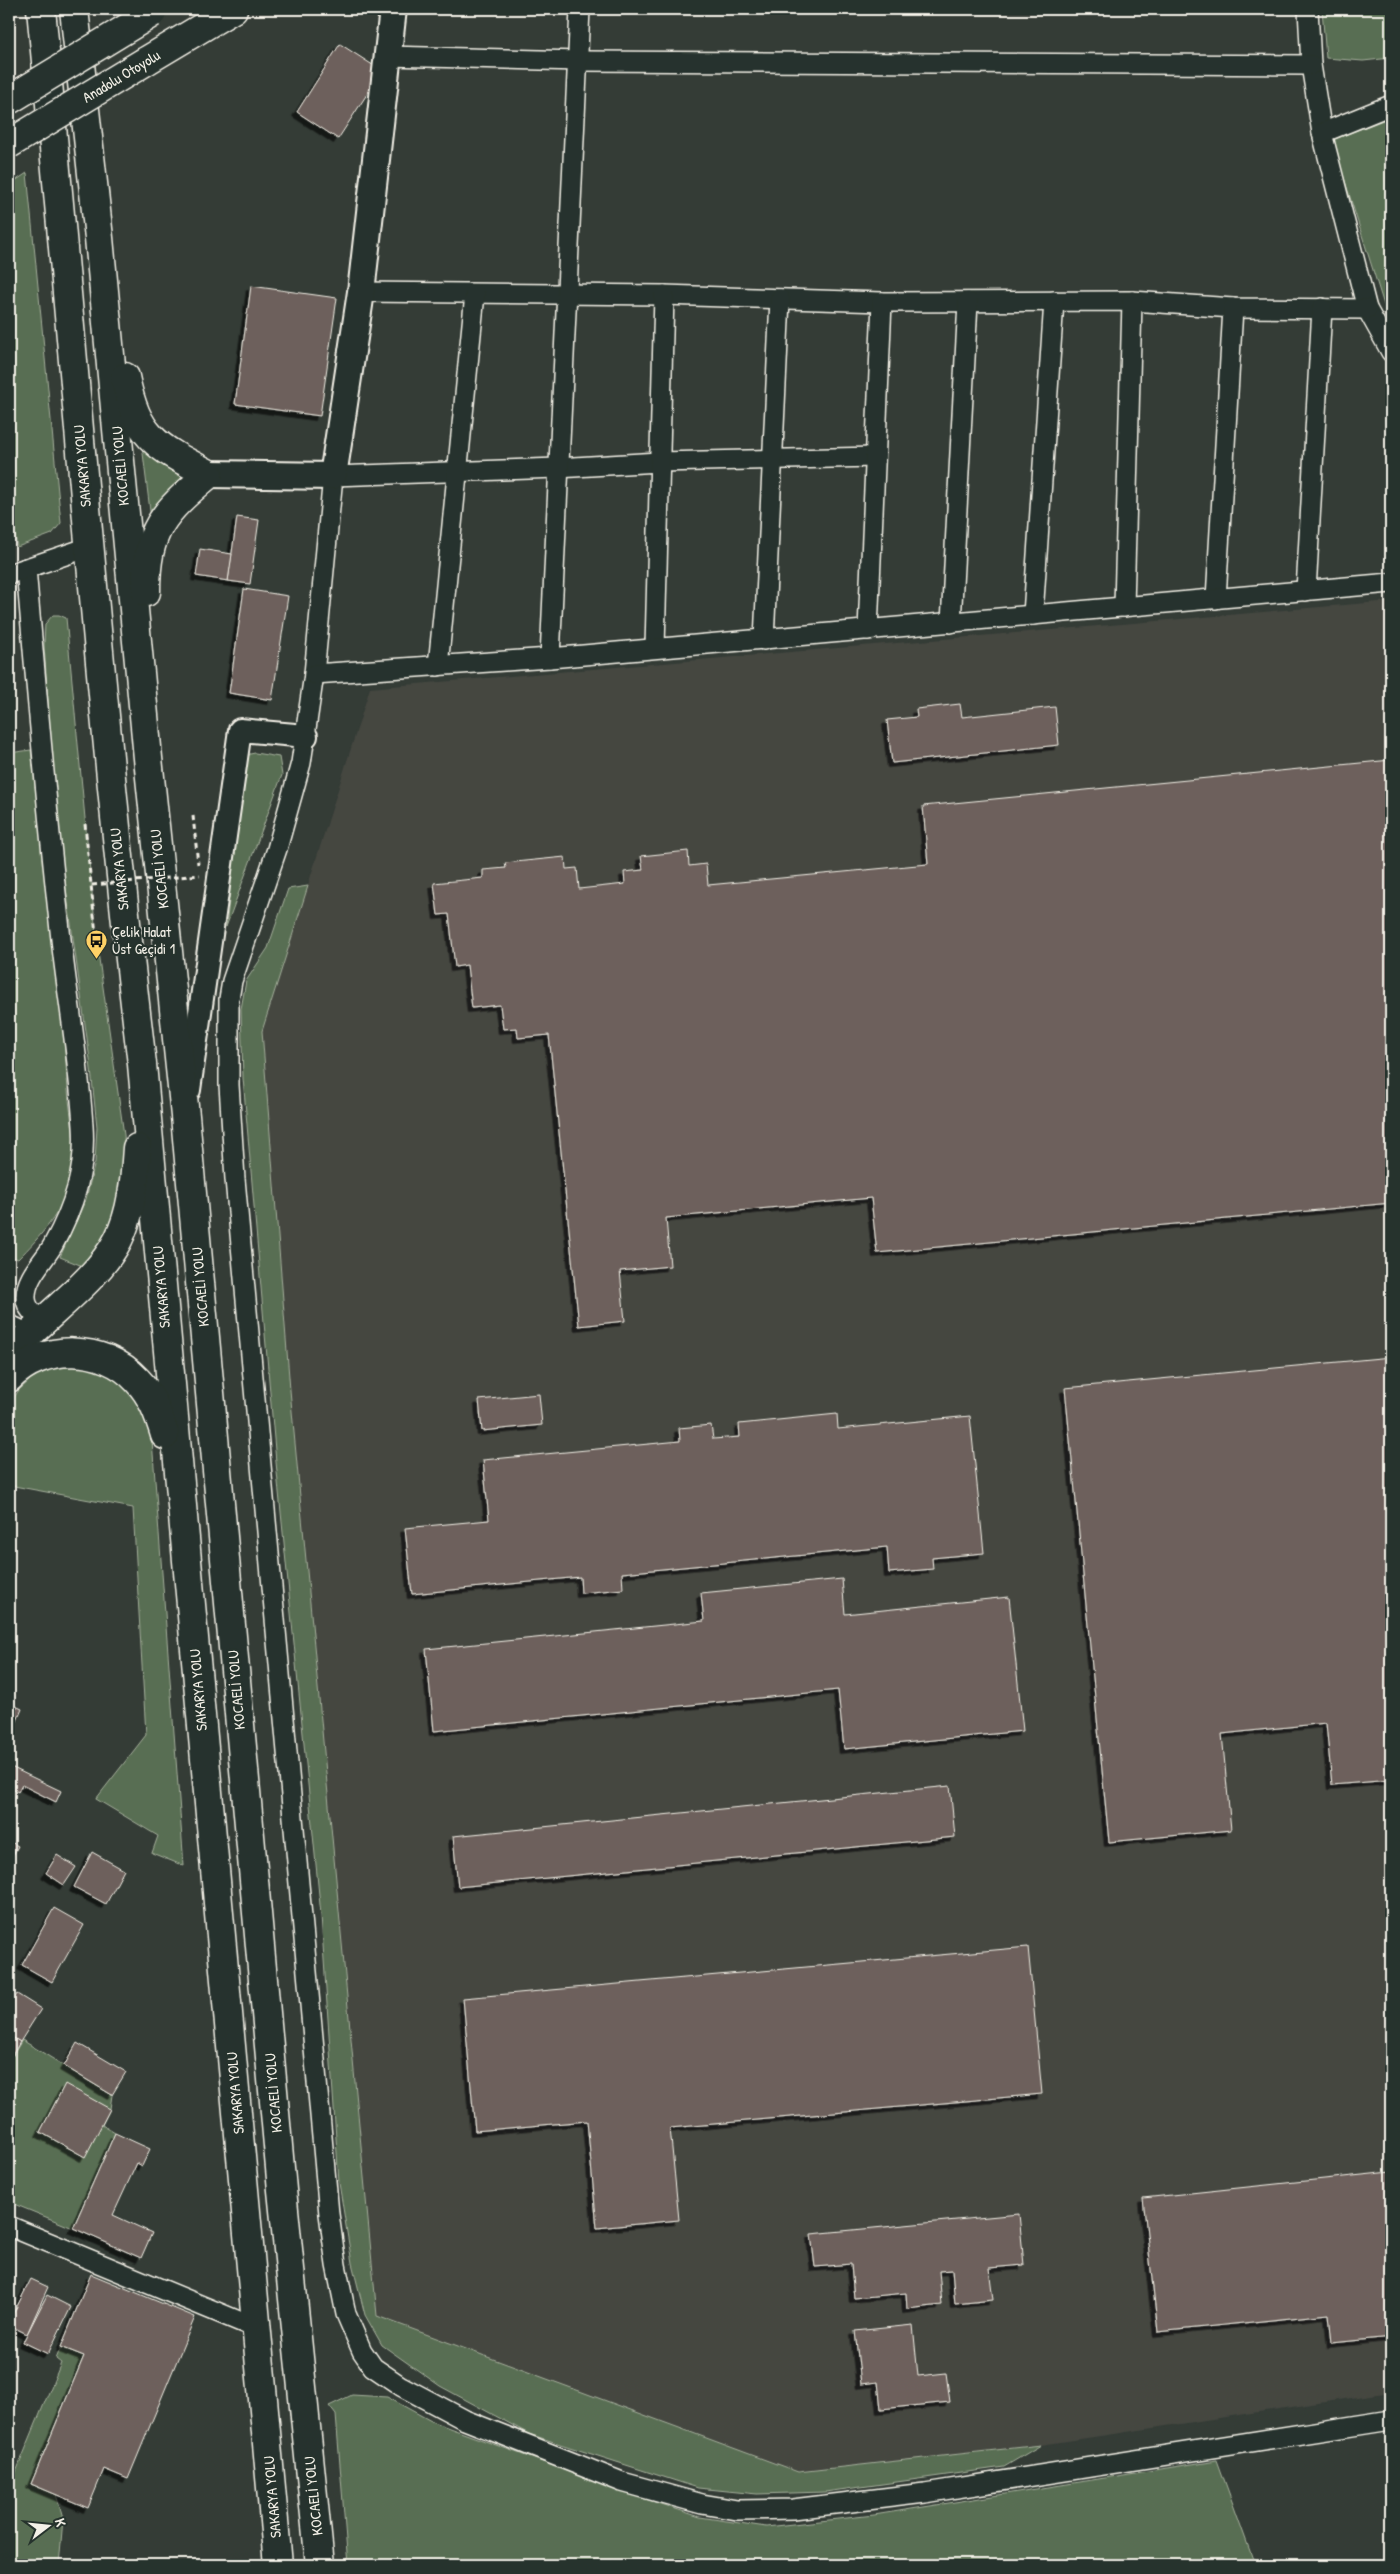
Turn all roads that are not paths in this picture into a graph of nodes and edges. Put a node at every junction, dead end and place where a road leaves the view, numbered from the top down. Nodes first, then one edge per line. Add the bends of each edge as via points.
1 (41, 9) edge
2 (74, 9) edge
3 (233, 9) edge
4 (393, 9) edge
5 (580, 9) edge
6 (1308, 9) edge
7 (156, 11) edge
8 (387, 56) junction
9 (579, 61) junction
10 (1311, 65) junction
11 (9, 100) edge
12 (1391, 105) edge
13 (1322, 133) junction
14 (9, 144) edge
15 (99, 238) junction
16 (361, 292) junction
17 (475, 294) junction
18 (568, 296) junction
19 (664, 296) junction
20 (780, 299) junction
21 (1132, 301) junction
22 (882, 302) junction
23 (968, 302) junction
24 (1054, 302) junction
25 (1232, 308) junction
26 (1322, 308) junction
27 (1367, 308) junction
28 (1391, 352) edge
29 (875, 457) junction
30 (771, 459) junction
31 (659, 462) junction
32 (557, 468) junction
33 (456, 472) junction
34 (209, 474) junction
35 (333, 476) junction
36 (89, 547) junction
37 (17, 571) edge
38 (1391, 583) edge
39 (1306, 591) junction
40 (1216, 599) junction
41 (1124, 607) junction
42 (1033, 615) junction
43 (951, 623) junction
44 (868, 630) junction
45 (764, 640) junction
46 (655, 648) junction
47 (550, 658) junction
48 (438, 666) junction
49 (314, 674) junction
50 (306, 736) junction
51 (148, 758) junction
52 (142, 1064) junction
53 (185, 1116) junction
54 (27, 1324) edge
55 (9, 1356) edge
56 (9, 1378) edge
57 (177, 1467) junction
58 (9, 2226) edge
59 (258, 2329) junction
60 (1391, 2420) edge
61 (278, 2565) edge
62 (320, 2565) edge

1 - 36 highway, SAKARYA YOLU via 67,272
2 - 15 highway, KOCAELİ YOLU
3 - 14 highway, Anadolu Otoyolu, bridge
4 - 8 main road
5 - 9 street
6 - 10 street
7 - 11 highway, bridge
8 - 9 street
8 - 16 main road
9 - 10 street
9 - 18 street
10 - 13 street
12 - 13 street
13 - 27 street
15 - 34 highway via 133,410 142,428 154,441
15 - 51 highway, KOCAELİ YOLU
16 - 17 street
16 - 35 main road
17 - 18 street
17 - 33 street
18 - 19 street
18 - 32 street
19 - 20 street
19 - 31 street
20 - 22 street
20 - 30 street
21 - 24 street
21 - 25 street
21 - 41 street
22 - 23 street
22 - 29 street
23 - 24 street
23 - 43 street
24 - 42 street
25 - 26 street
25 - 40 street
26 - 27 street
26 - 39 street
27 - 28 street
29 - 30 street
29 - 44 street
30 - 31 street
30 - 45 street
31 - 32 street
31 - 46 street
32 - 33 street
32 - 47 street
33 - 35 street
33 - 48 street
34 - 35 main road
34 - 51 highway via 166,513 149,549 146,569
35 - 49 street
36 - 37 street
36 - 52 highway, SAKARYA YOLU via 113,817
37 - 54 street via 41,750 84,1141 82,1177 72,1205 27,1286
38 - 39 street
39 - 40 street
40 - 41 street
41 - 42 street
42 - 43 street
43 - 44 street
44 - 45 street
45 - 46 street
46 - 47 street
47 - 48 street
48 - 49 street
49 - 50 street
50 - 53 street via 240,730
50 - 60 street via 302,763 277,849 232,981 228,1016 229,1085 329,2214 346,2314 362,2351 373,2368 465,2420 622,2482 737,2510 794,2509 925,2493
51 - 53 highway, KOCAELİ YOLU
52 - 54 highway via 136,1164 126,1218 118,1240 83,1284
52 - 57 highway, SAKARYA YOLU
53 - 62 highway, KOCAELİ YOLU via 280,2170
54 - 55 highway
56 - 57 highway via 30,1360 65,1352 88,1354 122,1366 138,1380 149,1396
57 - 59 highway, SAKARYA YOLU
58 - 59 street
59 - 61 highway, SAKARYA YOLU

